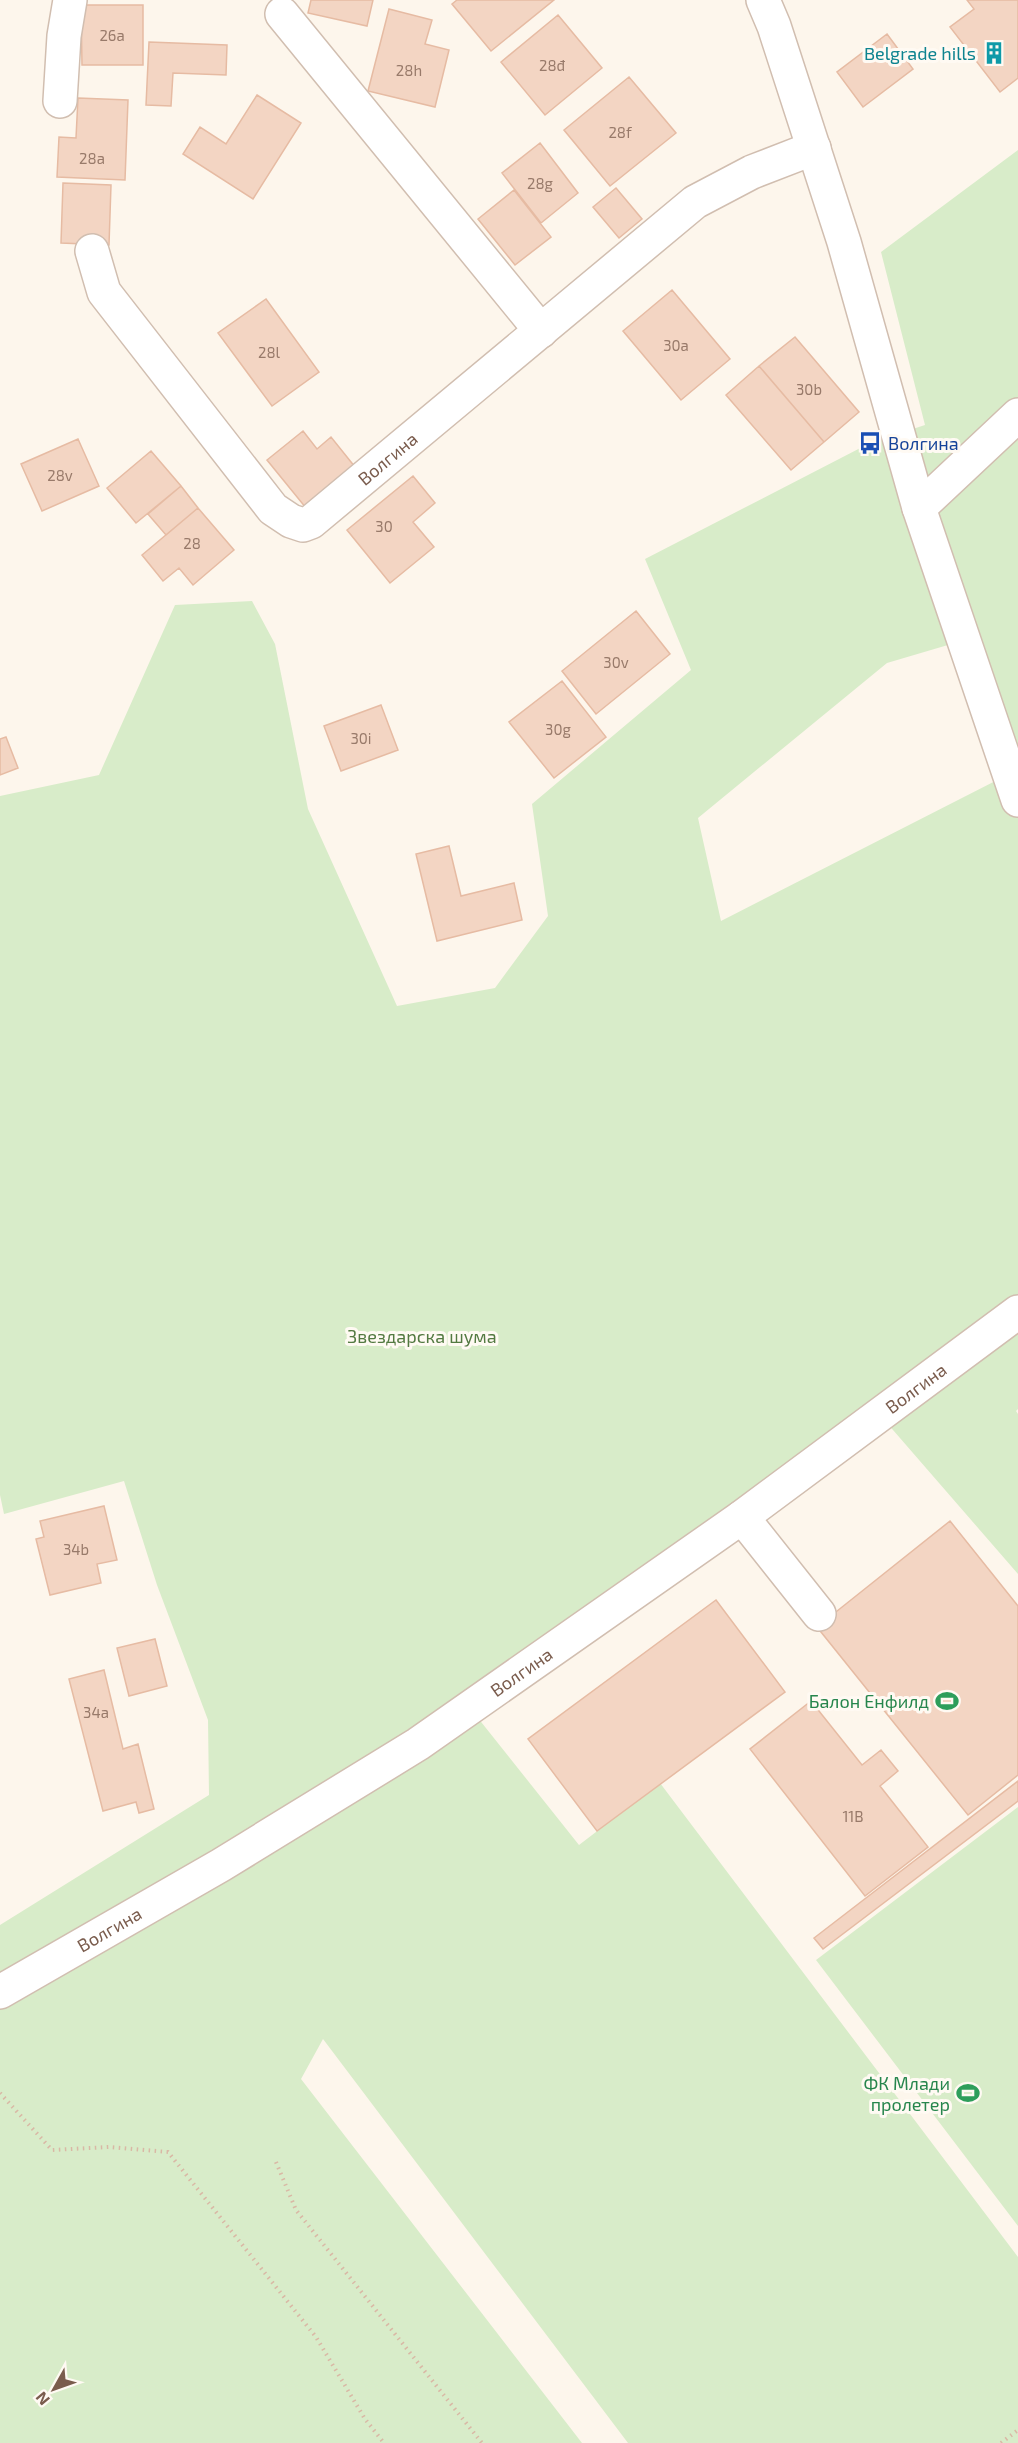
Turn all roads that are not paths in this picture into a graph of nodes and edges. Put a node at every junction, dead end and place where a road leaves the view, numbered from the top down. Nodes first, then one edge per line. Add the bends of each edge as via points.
1 (70, 0) edge
2 (763, 0) edge
3 (282, 14) dead end
4 (60, 101) dead end
5 (814, 148) junction
6 (92, 251) dead end
7 (541, 331) junction
8 (1018, 416) edge
9 (919, 508) junction
10 (1018, 800) edge
11 (1018, 1312) edge
12 (742, 1517) junction
13 (819, 1614) dead end
14 (0, 1992) edge

1 - 4 street
2 - 5 street
3 - 7 street
5 - 7 street, Волгина via 752,172 695,202
5 - 9 street
6 - 7 street, Волгина via 104,292 273,509 303,525
8 - 9 street
9 - 10 street
11 - 12 street, Волгина
12 - 13 street
12 - 14 street, Волгина via 418,1744 221,1865

